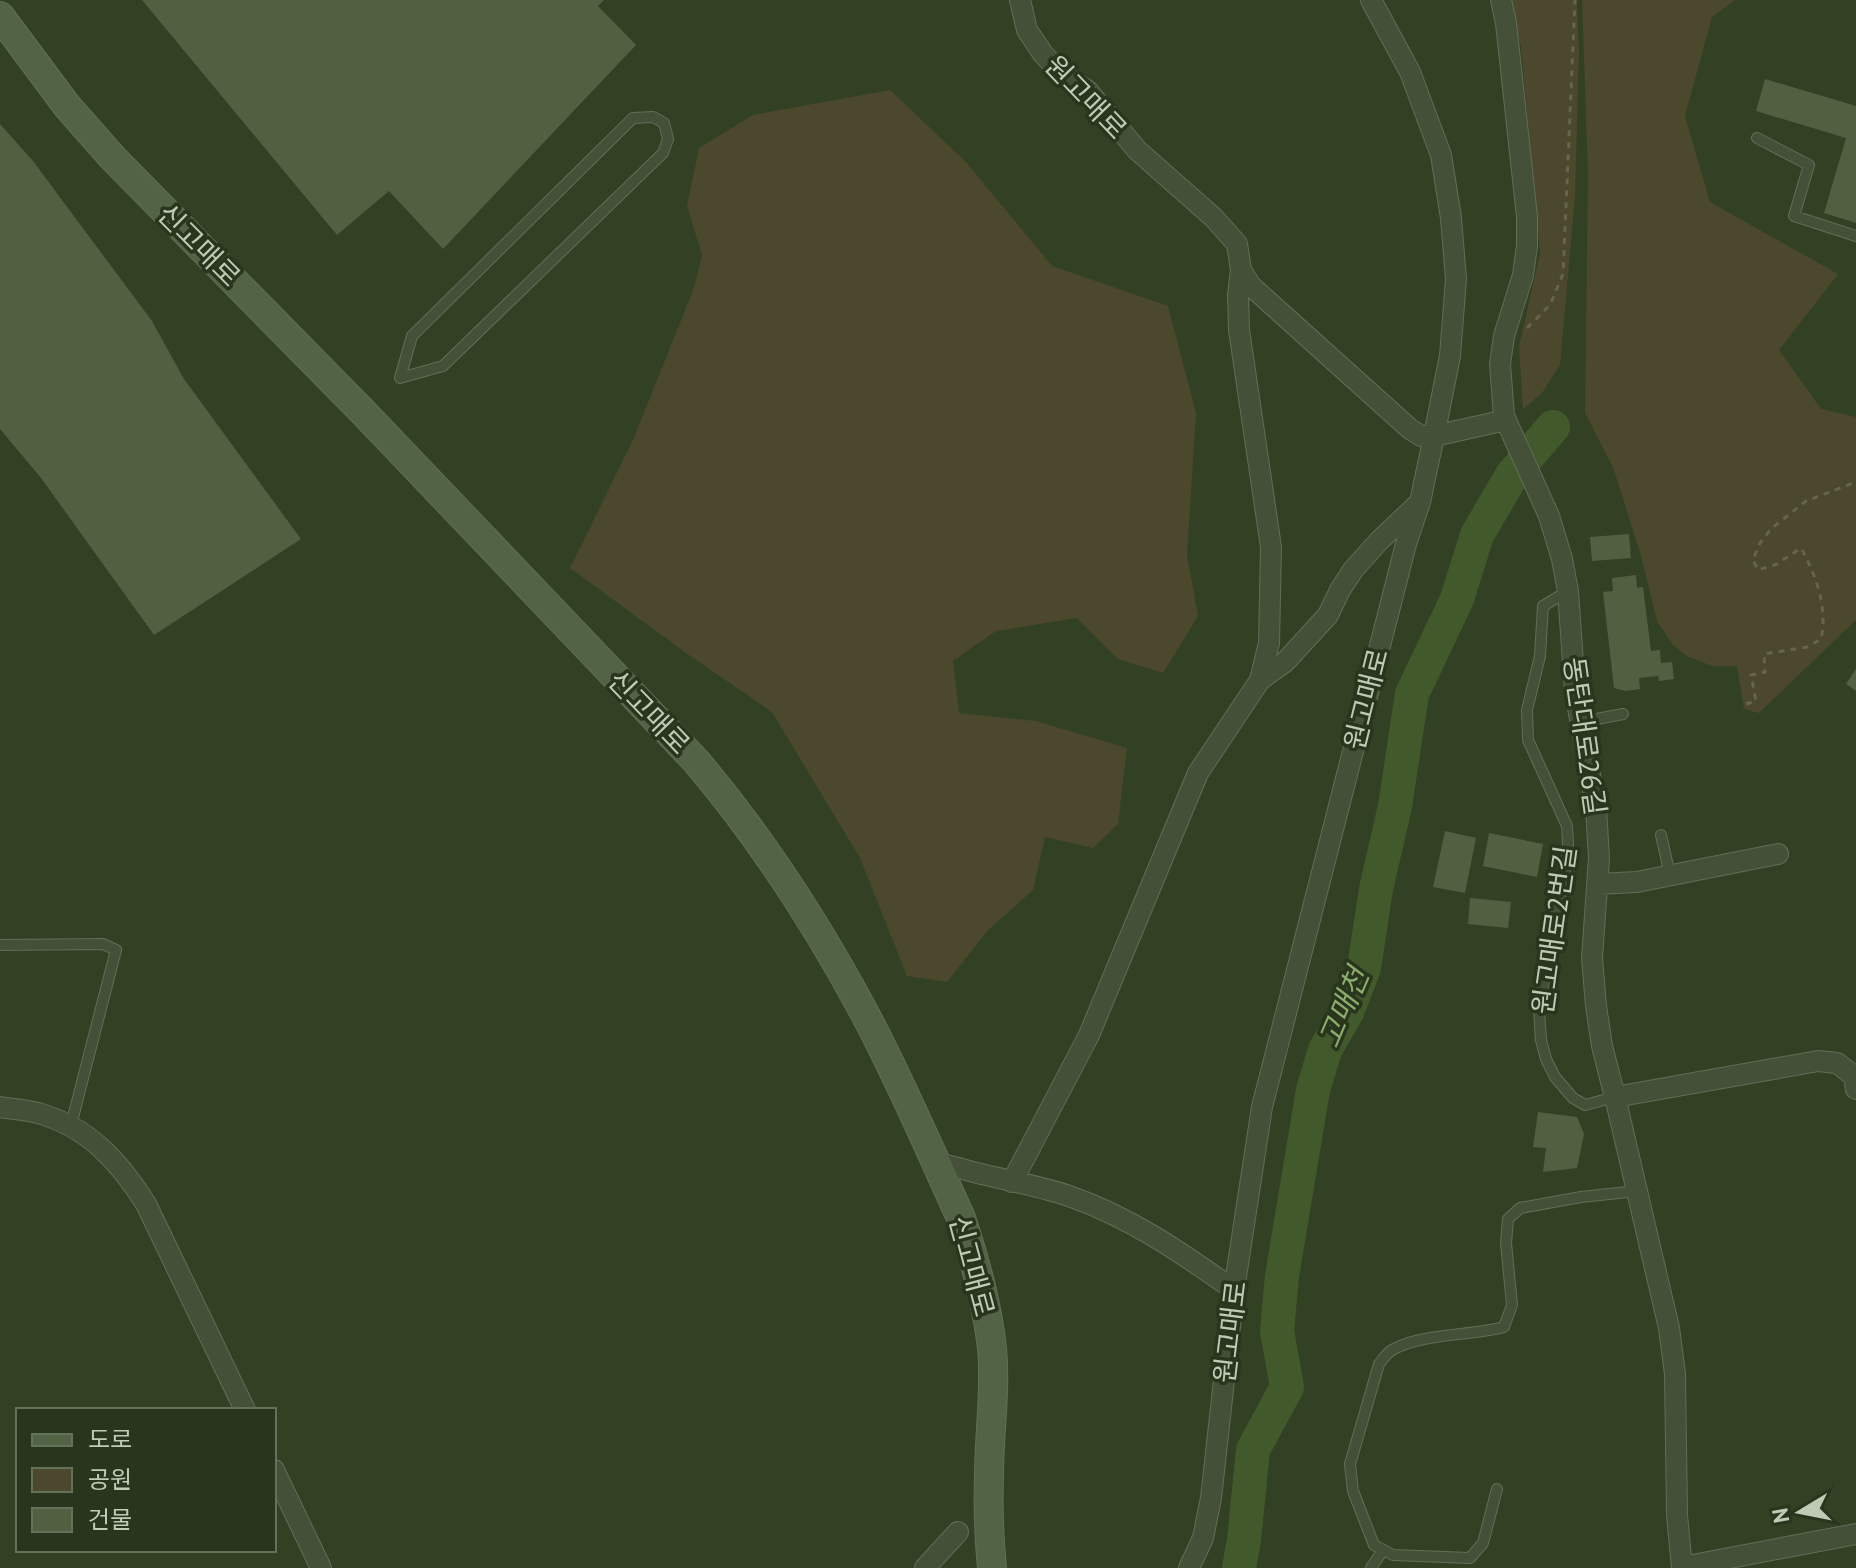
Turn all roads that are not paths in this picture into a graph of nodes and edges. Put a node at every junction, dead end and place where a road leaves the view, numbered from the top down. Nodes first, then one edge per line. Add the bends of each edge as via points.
1 (1020, 0) edge
2 (1371, 0) edge
3 (1501, 0) edge
4 (0, 16) edge
5 (1757, 138) dead end
6 (1856, 236) edge
7 (1241, 270) junction
8 (400, 378) joint
9 (1508, 426) junction
10 (1434, 436) junction
11 (1420, 502) junction
12 (1568, 591) junction
13 (1260, 680) junction
14 (1623, 714) dead end
15 (1581, 722) junction
16 (1661, 835) dead end
17 (1778, 854) dead end
18 (1670, 875) junction
19 (1597, 884) junction
20 (0, 945) edge
21 (1856, 1089) edge
22 (1615, 1097) junction
23 (0, 1107) edge
24 (71, 1125) junction
25 (937, 1166) junction
26 (1012, 1182) junction
27 (1637, 1191) junction
28 (1234, 1290) junction
29 (244, 1408) edge
30 (276, 1474) edge
31 (1497, 1489) dead end
32 (958, 1532) dead end
33 (1856, 1534) edge
34 (1383, 1550) junction
35 (321, 1568) edge
36 (925, 1568) edge
37 (992, 1568) edge
38 (1189, 1568) edge
39 (1371, 1568) edge
40 (1682, 1568) edge

1 - 7 street, 원고매로 via 1027,30 1043,54 1088,91 1137,150 1214,218 1237,244
2 - 10 street via 1410,72 1441,155 1451,218 1454,310
3 - 9 street via 1527,217 1523,275 1500,364
4 - 25 street, 신고매로 via 112,157 375,424 731,803 799,899 865,1013
5 - 6 lane via 1809,165 1794,216
7 - 10 street, 원고매로 via 1251,286 1410,429
7 - 13 street via 1239,330 1271,547 1269,643
8 - 8 lane via 443,366 454,356 663,153 668,139 664,123 653,117 633,118 412,336
9 - 10 street
9 - 12 street, 동탄대로26길 via 1549,516
10 - 11 street, 원고매로
11 - 13 street via 1353,570 1328,615 1285,662
11 - 28 street, 원고매로 via 1262,1107
12 - 15 street, 동탄대로26길
12 - 22 lane, 원고매로2번길 via 1543,606 1540,656 1527,710 1528,740 1567,826 1568,843 1539,1009 1541,1040 1555,1077 1573,1098 1585,1105
13 - 26 street via 1198,773 1089,1035
14 - 15 lane
15 - 19 street, 동탄대로26길 via 1596,808
16 - 18 lane
17 - 18 street
18 - 19 street
19 - 22 street, 동탄대로26길 via 1595,994
20 - 24 lane via 103,944 116,950
21 - 22 street via 1854,1076 1837,1063 1818,1061
22 - 27 street
23 - 24 street via 36,1112
24 - 29 street via 128,1175 146,1204
25 - 26 street
25 - 37 street, 신고매로 via 961,1218 988,1317
26 - 28 street via 1069,1196 1128,1220
27 - 34 lane via 1520,1208 1508,1219 1512,1305 1504,1327 1405,1345 1379,1364 1350,1464 1353,1491 1374,1545
27 - 40 street via 1675,1374
28 - 38 street, 원고매로 via 1211,1498 1203,1538
30 - 35 street
31 - 34 lane via 1483,1543 1470,1558 1393,1555
32 - 36 street
33 - 40 street
34 - 39 lane

